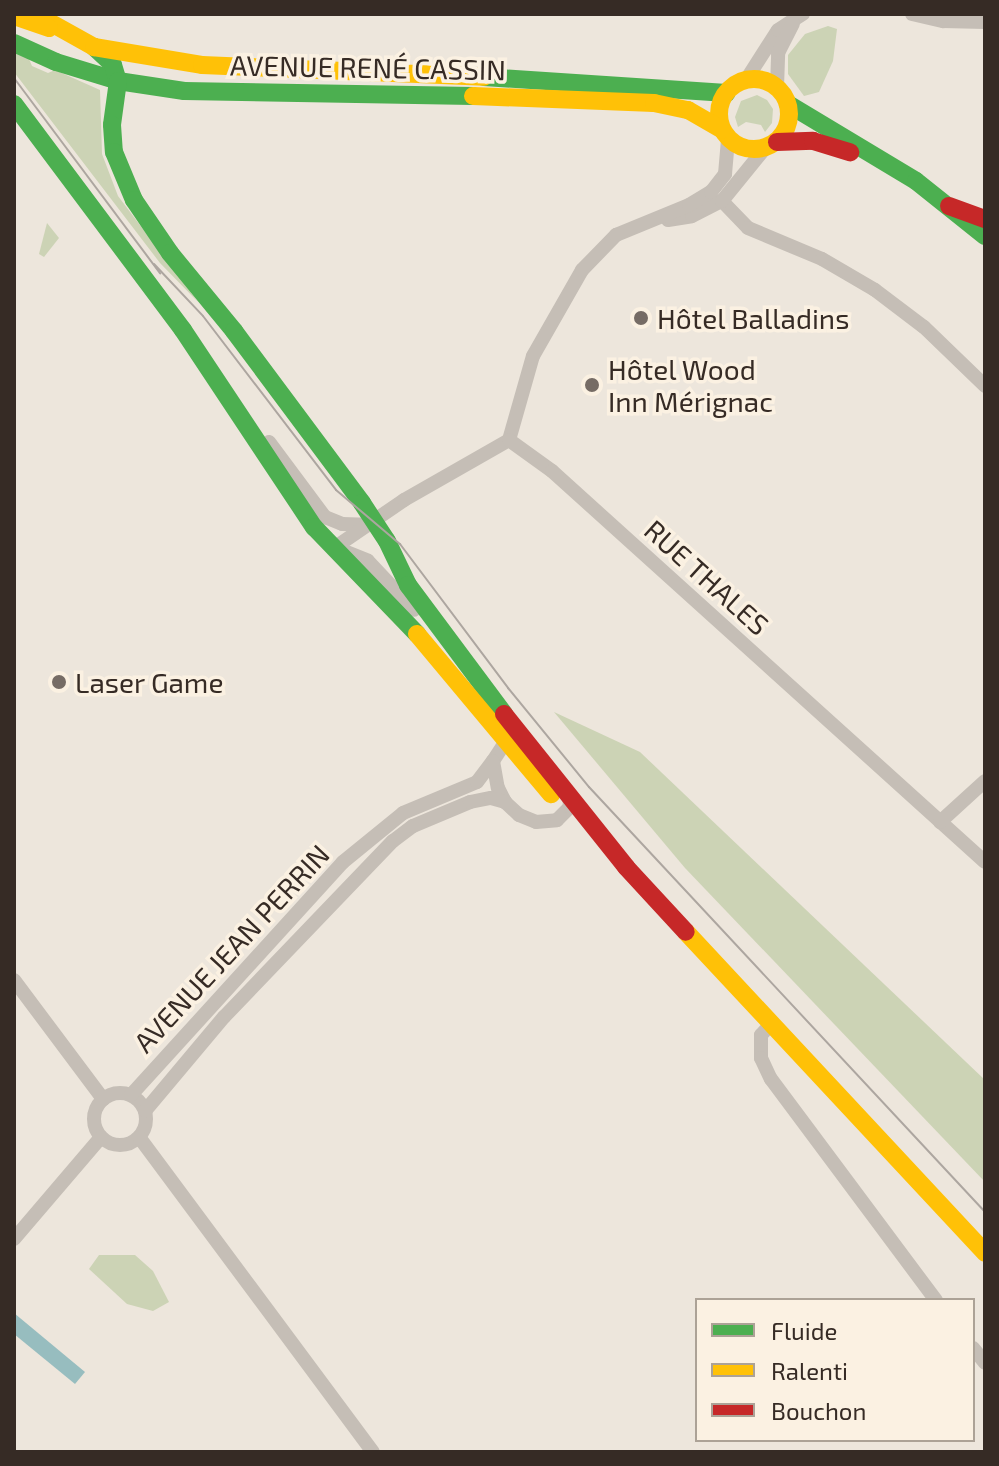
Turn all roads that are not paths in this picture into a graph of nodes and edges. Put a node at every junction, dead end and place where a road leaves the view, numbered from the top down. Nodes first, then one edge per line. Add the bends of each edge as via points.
1 (35, 14) edge
2 (804, 14) edge
3 (912, 14) edge
4 (14, 16) edge
5 (985, 22) edge
6 (65, 33) junction
7 (14, 43) edge
8 (94, 47) junction
9 (746, 80) junction
10 (118, 81) junction
11 (777, 87) junction
12 (726, 93) junction
13 (14, 104) edge
14 (788, 104) junction
15 (725, 134) junction
16 (771, 145) junction
17 (900, 171) junction
18 (722, 201) junction
19 (949, 206) junction
20 (985, 219) edge
21 (647, 221) junction
22 (985, 236) edge
23 (219, 385) junction
24 (985, 386) edge
25 (509, 440) junction
26 (369, 522) junction
27 (334, 548) junction
28 (449, 644) junction
29 (506, 741) junction
30 (533, 749) junction
31 (493, 761) junction
32 (985, 781) edge
33 (568, 792) junction
34 (505, 802) junction
35 (567, 813) junction
36 (940, 822) junction
37 (376, 833) junction
38 (387, 846) junction
39 (985, 862) edge
40 (626, 867) junction
41 (14, 980) edge
42 (771, 1024) junction
43 (131, 1095) junction
44 (103, 1099) junction
45 (145, 1111) junction
46 (101, 1137) junction
47 (139, 1137) junction
48 (14, 1239) edge
49 (985, 1253) edge
50 (935, 1298) edge
51 (373, 1452) edge

1 - 6 main road, AVENUE RENÉ CASSIN
2 - 9 street via 770,39
2 - 11 street via 778,53
3 - 5 street
4 - 6 main road
6 - 8 main road, AVENUE RENÉ CASSIN
7 - 10 main road, AVENUE RENÉ CASSIN
8 - 10 main road via 113,65
8 - 12 main road, AVENUE RENÉ CASSIN via 270,70
9 - 11 main road
9 - 12 main road
10 - 15 main road, AVENUE RENÉ CASSIN via 237,94 654,103 688,110
10 - 26 main road via 114,152 134,200
11 - 14 main road
12 - 15 main road via 719,111
13 - 23 main road
14 - 16 main road via 788,125
14 - 17 main road
15 - 16 main road via 745,149
15 - 21 street via 725,174 711,192
16 - 17 main road via 823,144
16 - 18 street
17 - 19 main road
18 - 21 street via 692,216
18 - 24 street via 748,228 822,259 875,290 924,327
19 - 20 main road
19 - 22 main road
21 - 25 street via 605,243 582,270 527,368
23 - 26 street via 325,517 342,524
23 - 27 main road via 300,507
25 - 26 street
25 - 36 street, RUE THALES via 552,471
26 - 27 street
26 - 28 main road
27 - 28 street via 368,561
27 - 29 main road via 437,654
28 - 30 main road
29 - 30 street
29 - 31 street, AVENUE JEAN PERRIN
29 - 35 main road
30 - 33 main road
31 - 34 street
31 - 37 street, AVENUE JEAN PERRIN via 477,782 431,800
32 - 36 street
33 - 35 street
33 - 40 main road
34 - 35 street via 536,822
34 - 38 street, AVENUE JEAN PERRIN via 470,802 413,826
35 - 40 main road
36 - 39 street, RUE THALES
37 - 38 street
37 - 43 street, AVENUE JEAN PERRIN via 343,862
38 - 45 street, AVENUE JEAN PERRIN via 224,1017
40 - 42 main road
41 - 44 street
42 - 49 main road
42 - 50 street via 761,1035 761,1058 771,1079
43 - 44 street
43 - 45 street
44 - 46 street via 94,1122
45 - 47 street via 146,1125
46 - 47 street via 116,1145
46 - 48 street
47 - 51 street

